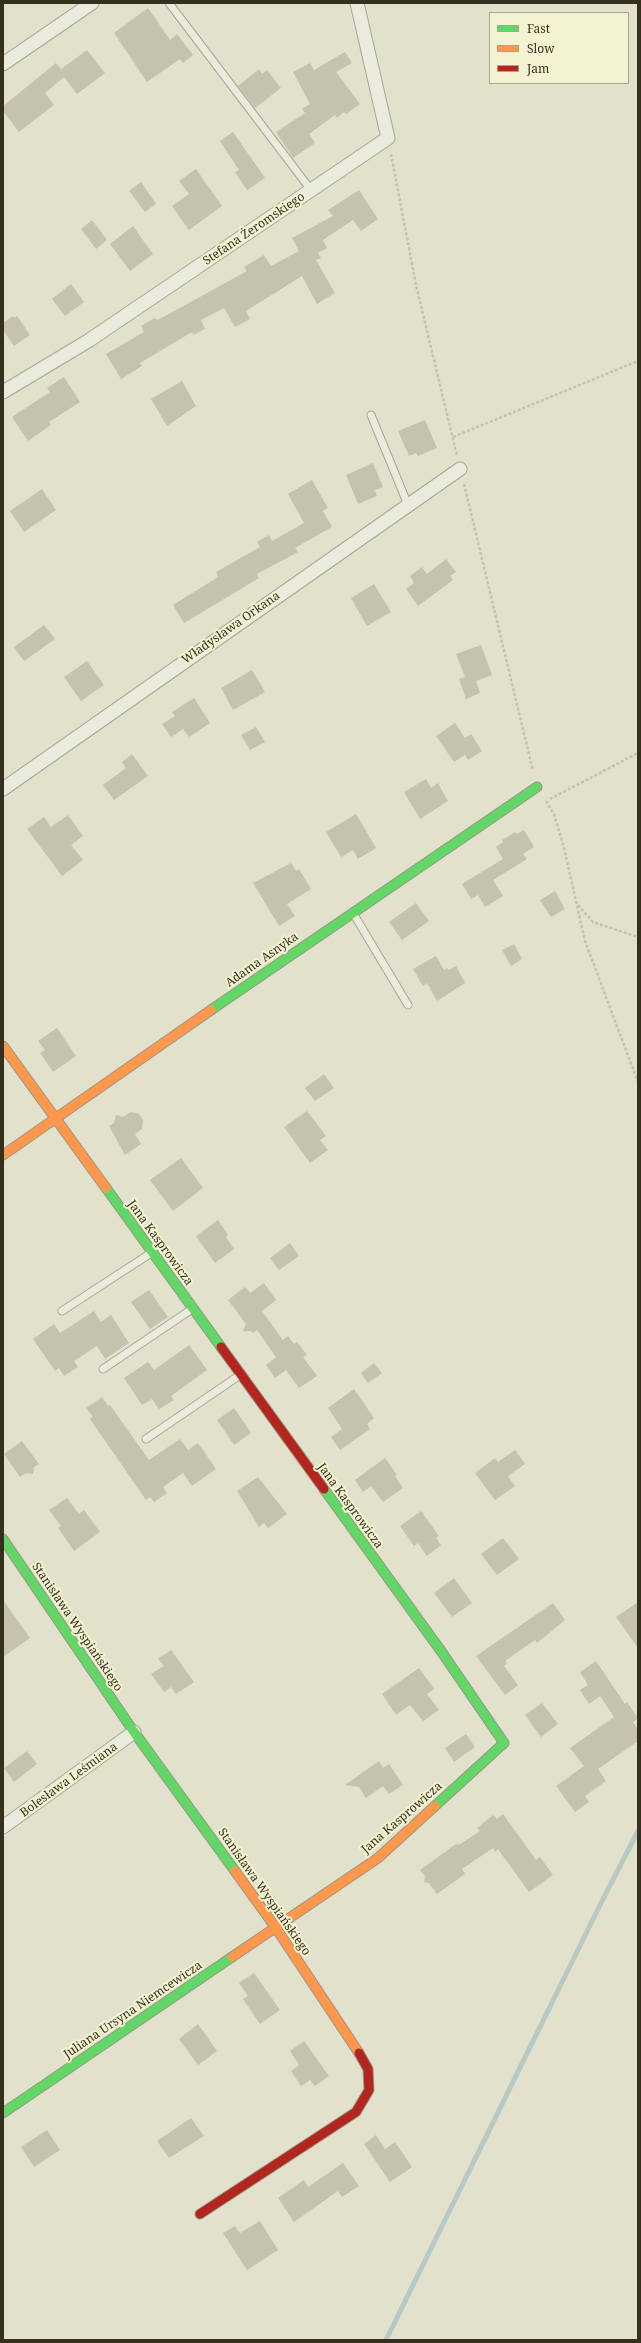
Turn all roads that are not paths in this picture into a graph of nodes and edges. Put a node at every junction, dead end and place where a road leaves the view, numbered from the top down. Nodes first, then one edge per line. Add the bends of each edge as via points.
1 (92, 3) edge
2 (169, 3) edge
3 (357, 3) edge
4 (3, 64) edge
5 (312, 190) junction
6 (3, 392) edge
7 (371, 415) dead end
8 (460, 470) dead end
9 (408, 505) junction
10 (537, 787) road end
11 (3, 788) edge
12 (352, 912) junction
13 (408, 1005) dead end
14 (3, 1046) edge
15 (54, 1118) junction
16 (3, 1155) edge
17 (151, 1252) junction
18 (192, 1309) junction
19 (62, 1311) dead end
20 (103, 1369) dead end
21 (240, 1375) junction
22 (146, 1439) dead end
23 (3, 1539) edge
24 (8, 1556) edge
25 (134, 1732) junction
26 (3, 1827) edge
27 (276, 1928) junction
28 (3, 2112) edge
29 (200, 2214) dead end

1 - 4 street
2 - 5 lane
3 - 5 street, Stefana Żeromskiego via 388,138
5 - 6 street, Stefana Żeromskiego via 88,341
7 - 9 lane
8 - 9 street, Władysława Orkana
9 - 11 street, Władysława Orkana
10 - 12 street, Adama Asnyka
12 - 13 lane
12 - 15 street, Adama Asnyka
14 - 15 street, Jana Kasprowicza
15 - 16 street, Adama Asnyka
15 - 17 street, Jana Kasprowicza
17 - 18 street, Jana Kasprowicza
17 - 19 lane
18 - 20 lane
18 - 21 street, Jana Kasprowicza
21 - 22 lane
21 - 27 street, Jana Kasprowicza via 441,1651 504,1743 378,1858
23 - 24 street, Stanisława Wyspiańskiego
24 - 25 street, Stanisława Wyspiańskiego
25 - 26 street, Bolesława Leśmiana
25 - 27 street, Stanisława Wyspiańskiego
27 - 28 street, Juliana Ursyna Niemcewicza
27 - 29 street, Stanisława Wyspiańskiego via 364,2061 369,2075 369,2090 362,2104 352,2115

